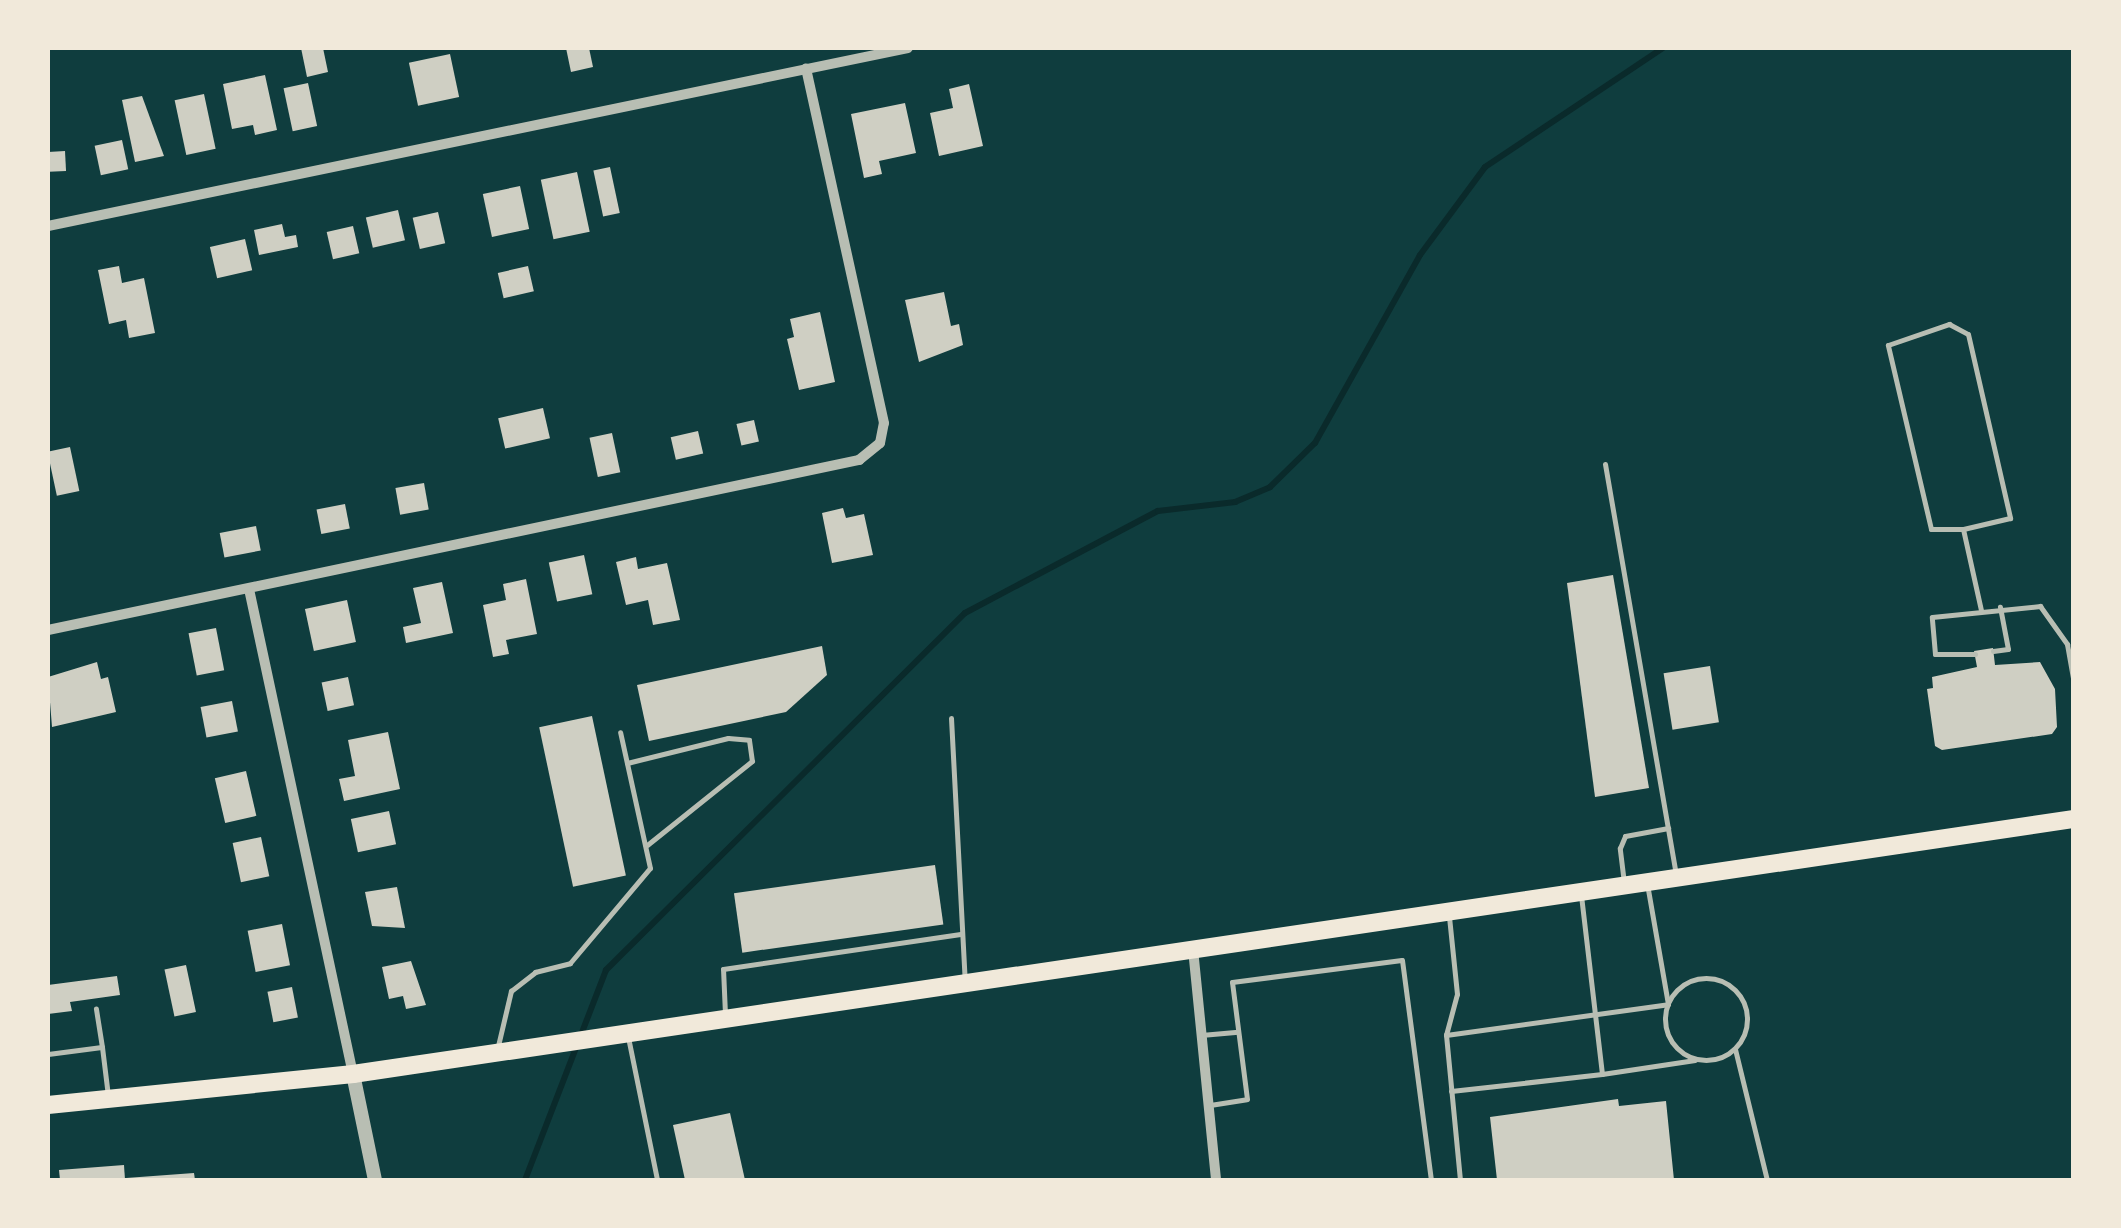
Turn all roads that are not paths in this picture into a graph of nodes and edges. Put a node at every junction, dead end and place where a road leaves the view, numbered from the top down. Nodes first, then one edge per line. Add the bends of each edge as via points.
1 (908, 48) edge
2 (806, 68) junction
3 (48, 226) edge
4 (1605, 464) dead end
5 (1964, 529) junction
6 (249, 589) junction
7 (2000, 608) junction
8 (1981, 610) junction
9 (48, 630) edge
10 (1994, 651) dead end
11 (1975, 654) dead end
12 (2074, 683) edge
13 (951, 718) dead end
14 (620, 732) dead end
15 (626, 763) junction
16 (2074, 820) edge
17 (1668, 828) junction
18 (647, 845) junction
19 (1677, 878) junction
20 (1647, 883) junction
21 (1624, 886) junction
22 (1581, 892) junction
23 (1448, 912) junction
24 (960, 934) junction
25 (1193, 949) junction
26 (966, 984) junction
27 (1668, 1004) junction
28 (96, 1008) dead end
29 (1595, 1014) junction
30 (725, 1020) junction
31 (1238, 1032) junction
32 (628, 1034) junction
33 (1201, 1035) junction
34 (1446, 1035) junction
35 (102, 1047) junction
36 (1735, 1049) junction
37 (497, 1053) junction
38 (48, 1054) edge
39 (1698, 1059) junction
40 (353, 1074) junction
41 (1602, 1074) junction
42 (1451, 1091) junction
43 (108, 1098) junction
44 (48, 1105) edge
45 (1208, 1105) junction
46 (375, 1180) edge
47 (656, 1180) edge
48 (1216, 1180) edge
49 (1431, 1180) edge
50 (1460, 1180) edge
51 (1766, 1180) edge

1 - 2 street
2 - 3 street
2 - 6 street via 884,422 880,443 859,460
4 - 17 lane
5 - 5 lane via 2010,518 1968,334 1949,324 1892,340 1889,357 1931,528
5 - 8 lane
6 - 9 street
6 - 40 street
7 - 8 lane
7 - 10 lane via 2008,649
7 - 12 lane via 2040,606 2054,617
8 - 11 lane via 1932,616 1928,624 1935,654
13 - 24 lane
14 - 15 lane
15 - 18 lane
15 - 18 lane via 728,738 749,740 752,761
16 - 19 main road
17 - 19 lane
17 - 21 lane via 1626,836 1620,848
18 - 37 lane via 650,868 641,886 570,963 535,972 511,990
19 - 20 main road
20 - 21 main road
20 - 27 lane
21 - 22 main road
22 - 23 main road
22 - 29 lane
23 - 25 main road
23 - 34 lane via 1457,994
24 - 26 lane
24 - 30 lane via 724,969
25 - 26 main road
25 - 33 street
26 - 30 main road
27 - 29 lane
27 - 36 lane via 1700,978 1727,984 1748,1014
27 - 39 lane via 1674,1045
28 - 35 lane
29 - 34 lane
29 - 41 lane
30 - 32 main road
31 - 33 lane
31 - 45 lane via 1247,1098
31 - 49 lane via 1236,980 1402,960
32 - 37 main road
32 - 47 lane
33 - 45 street
34 - 42 lane
35 - 38 lane
35 - 43 lane
36 - 39 lane
36 - 51 lane
37 - 40 main road
39 - 41 lane
40 - 43 main road
40 - 46 street
41 - 42 lane
42 - 50 lane
43 - 44 main road
45 - 48 street

